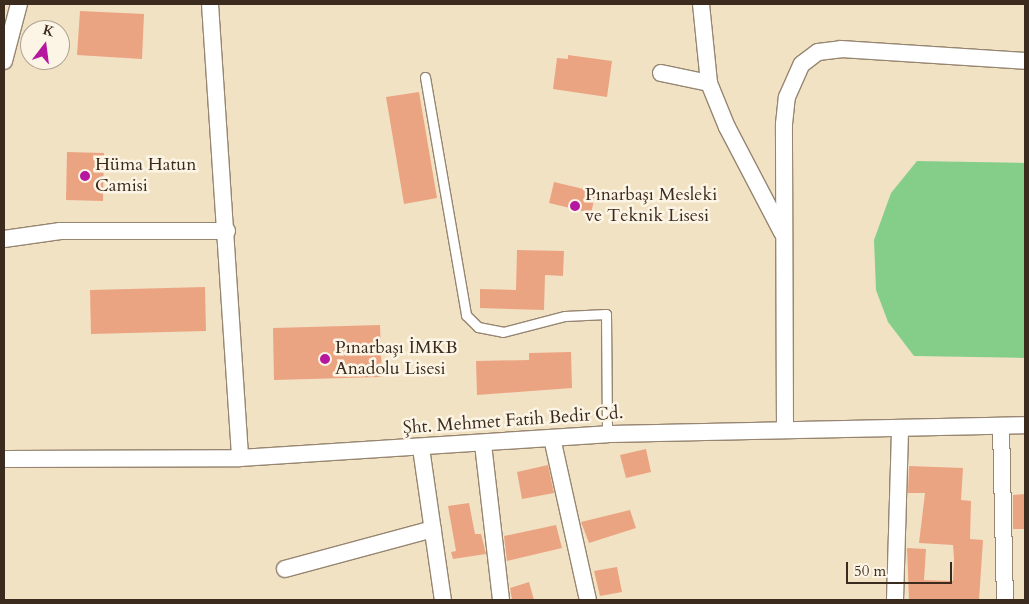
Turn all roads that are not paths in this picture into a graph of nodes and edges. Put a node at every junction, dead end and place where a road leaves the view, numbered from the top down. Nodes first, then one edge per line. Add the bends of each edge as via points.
1 (19, 4) edge
2 (210, 4) edge
3 (701, 4) edge
4 (4, 61) edge
5 (1025, 61) edge
6 (661, 74) dead end
7 (425, 77) dead end
8 (709, 83) junction
9 (227, 231) junction
10 (782, 233) junction
11 (4, 239) edge
12 (1025, 425) edge
13 (1001, 426) junction
14 (900, 428) junction
15 (785, 430) junction
16 (607, 434) junction
17 (552, 438) junction
18 (483, 444) junction
19 (420, 448) junction
20 (240, 458) junction
21 (4, 459) edge
22 (433, 529) junction
23 (285, 569) dead end
24 (443, 600) edge
25 (501, 600) edge
26 (588, 600) edge
27 (895, 600) edge
28 (1005, 600) edge

1 - 4 street
2 - 9 street
3 - 8 street
5 - 10 street via 842,49 818,52 802,64 787,97
6 - 8 street
7 - 16 lane via 466,315 478,327 504,332 565,316 606,314
8 - 10 street via 727,128
9 - 11 street via 60,231
9 - 20 street
10 - 15 street
12 - 13 street, Şht. Mehmet Fatih Bedir Cd.
13 - 14 street, Şht. Mehmet Fatih Bedir Cd.
13 - 28 street
14 - 15 street, Şht. Mehmet Fatih Bedir Cd.
14 - 27 street
15 - 16 street, Şht. Mehmet Fatih Bedir Cd.
16 - 17 street, Şht. Mehmet Fatih Bedir Cd.
17 - 18 street, Şht. Mehmet Fatih Bedir Cd.
17 - 26 street
18 - 19 street, Şht. Mehmet Fatih Bedir Cd.
18 - 25 street
19 - 20 street, Şht. Mehmet Fatih Bedir Cd.
19 - 22 street
20 - 21 street, Şht. Mehmet Fatih Bedir Cd.
22 - 23 street
22 - 24 street

